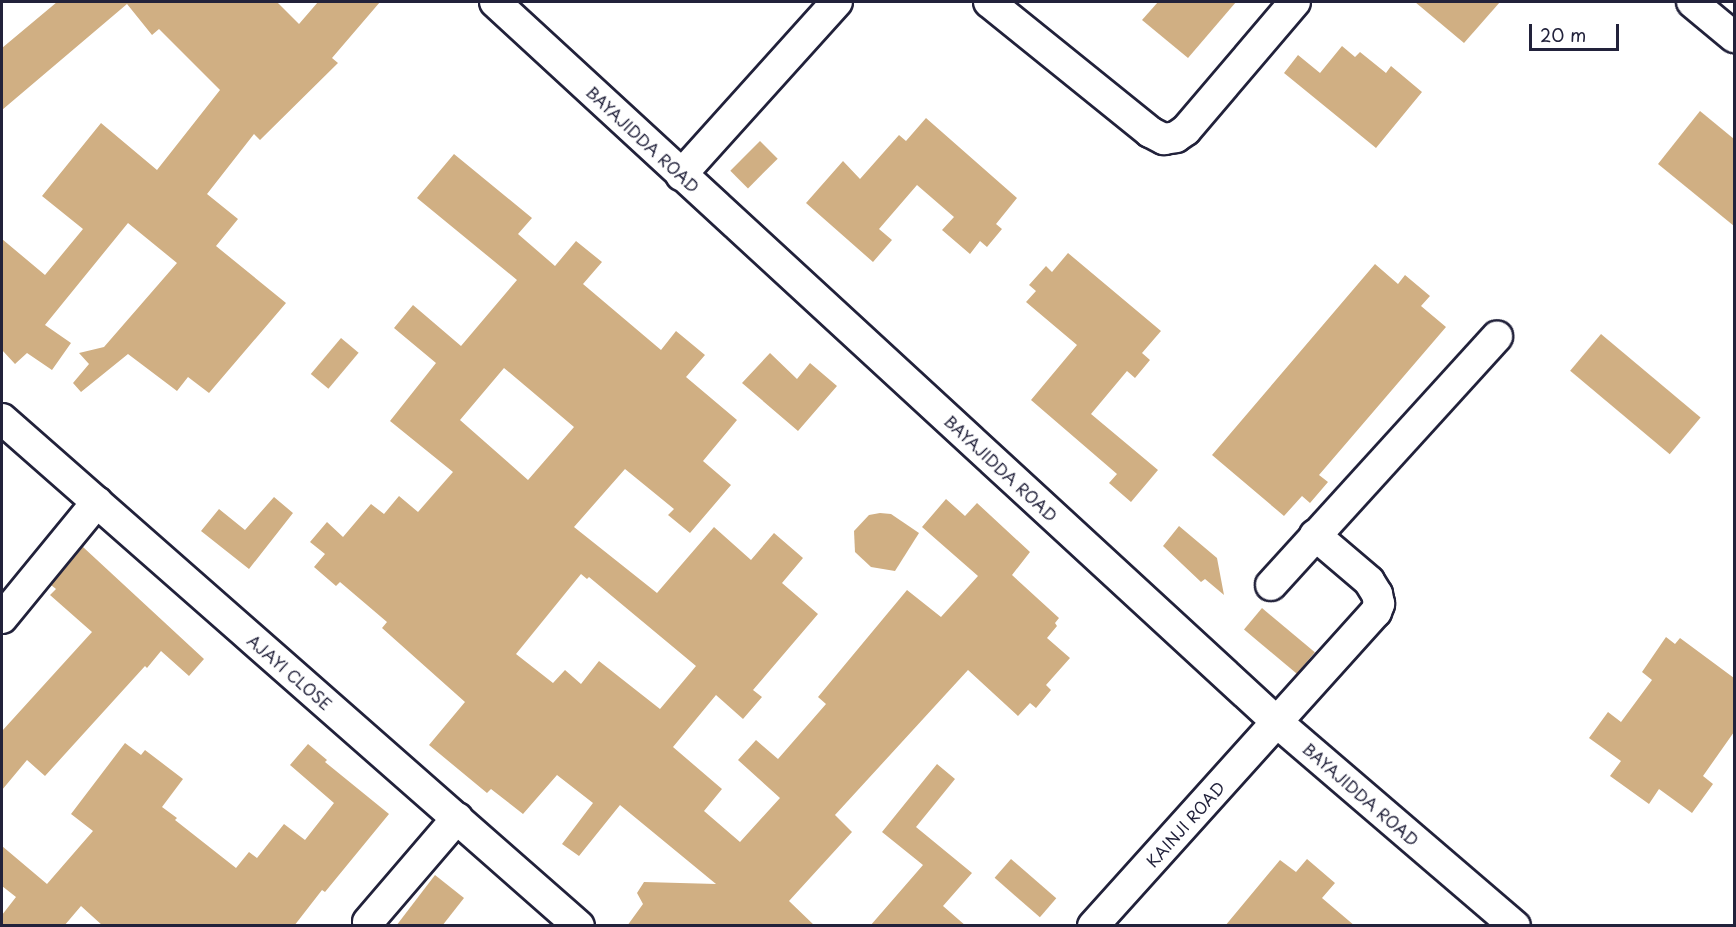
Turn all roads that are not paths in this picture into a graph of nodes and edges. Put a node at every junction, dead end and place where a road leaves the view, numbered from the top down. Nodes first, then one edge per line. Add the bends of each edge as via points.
1 (495, 2) edge
2 (837, 2) edge
3 (989, 2) edge
4 (1295, 2) edge
5 (1692, 2) edge
6 (1734, 37) edge
7 (681, 175) junction
8 (1497, 337) dead end
9 (2, 419) edge
10 (97, 502) junction
11 (1315, 535) junction
12 (1271, 585) dead end
13 (2, 618) edge
14 (1278, 723) junction
15 (457, 818) junction
16 (368, 922) dead end
17 (579, 926) edge
18 (1093, 926) edge
19 (1515, 926) edge

1 - 7 street, BAYAJIDDA ROAD
2 - 7 street
3 - 4 street via 1150,132 1164,139 1186,130
5 - 6 street
7 - 14 street, BAYAJIDDA ROAD
8 - 11 street
9 - 10 street, AJAYI CLOSE
10 - 13 street
10 - 15 street, AJAYI CLOSE
11 - 12 street
11 - 14 street, KAINJI ROAD via 1369,581 1379,604 1377,612
14 - 18 street, KAINJI ROAD
14 - 19 street, BAYAJIDDA ROAD
15 - 16 street
15 - 17 street, AJAYI CLOSE

